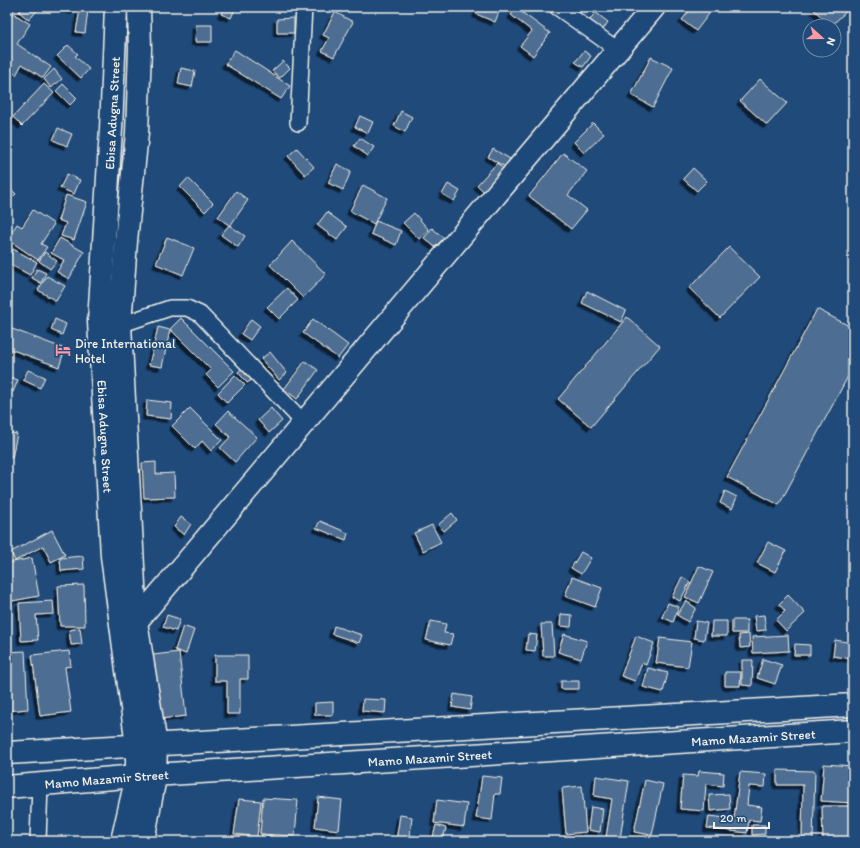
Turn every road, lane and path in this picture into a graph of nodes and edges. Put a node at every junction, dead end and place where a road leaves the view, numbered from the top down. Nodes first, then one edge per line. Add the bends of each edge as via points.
1 (116, 7) edge
2 (139, 7) edge
3 (304, 7) edge
4 (557, 7) edge
5 (654, 7) edge
6 (618, 50) junction
7 (298, 123) dead end
8 (120, 325) junction
9 (304, 423) junction
10 (136, 622) junction
11 (853, 705) edge
12 (853, 731) edge
13 (146, 745) junction
14 (7, 753) edge
15 (146, 776) junction
16 (40, 784) junction
17 (7, 787) edge
18 (38, 841) edge
19 (122, 841) edge
20 (143, 841) edge

1 - 13 main road, Ebisa Adugna Street via 99,330 112,556
2 - 8 main road, Ebisa Adugna Street via 137,133
3 - 7 street
4 - 6 street
5 - 6 main road
6 - 9 main road
8 - 9 street via 170,308 187,308 200,314
8 - 10 main road, Ebisa Adugna Street
9 - 10 main road
10 - 13 main road, Ebisa Adugna Street
11 - 13 main road, Mamo Mazamir Street
12 - 15 main road, Mamo Mazamir Street
13 - 14 main road, Mamo Mazamir Street
13 - 15 main road
15 - 16 main road, Mamo Mazamir Street
15 - 19 main road
15 - 20 main road
16 - 17 main road, Mamo Mazamir Street
16 - 18 street

